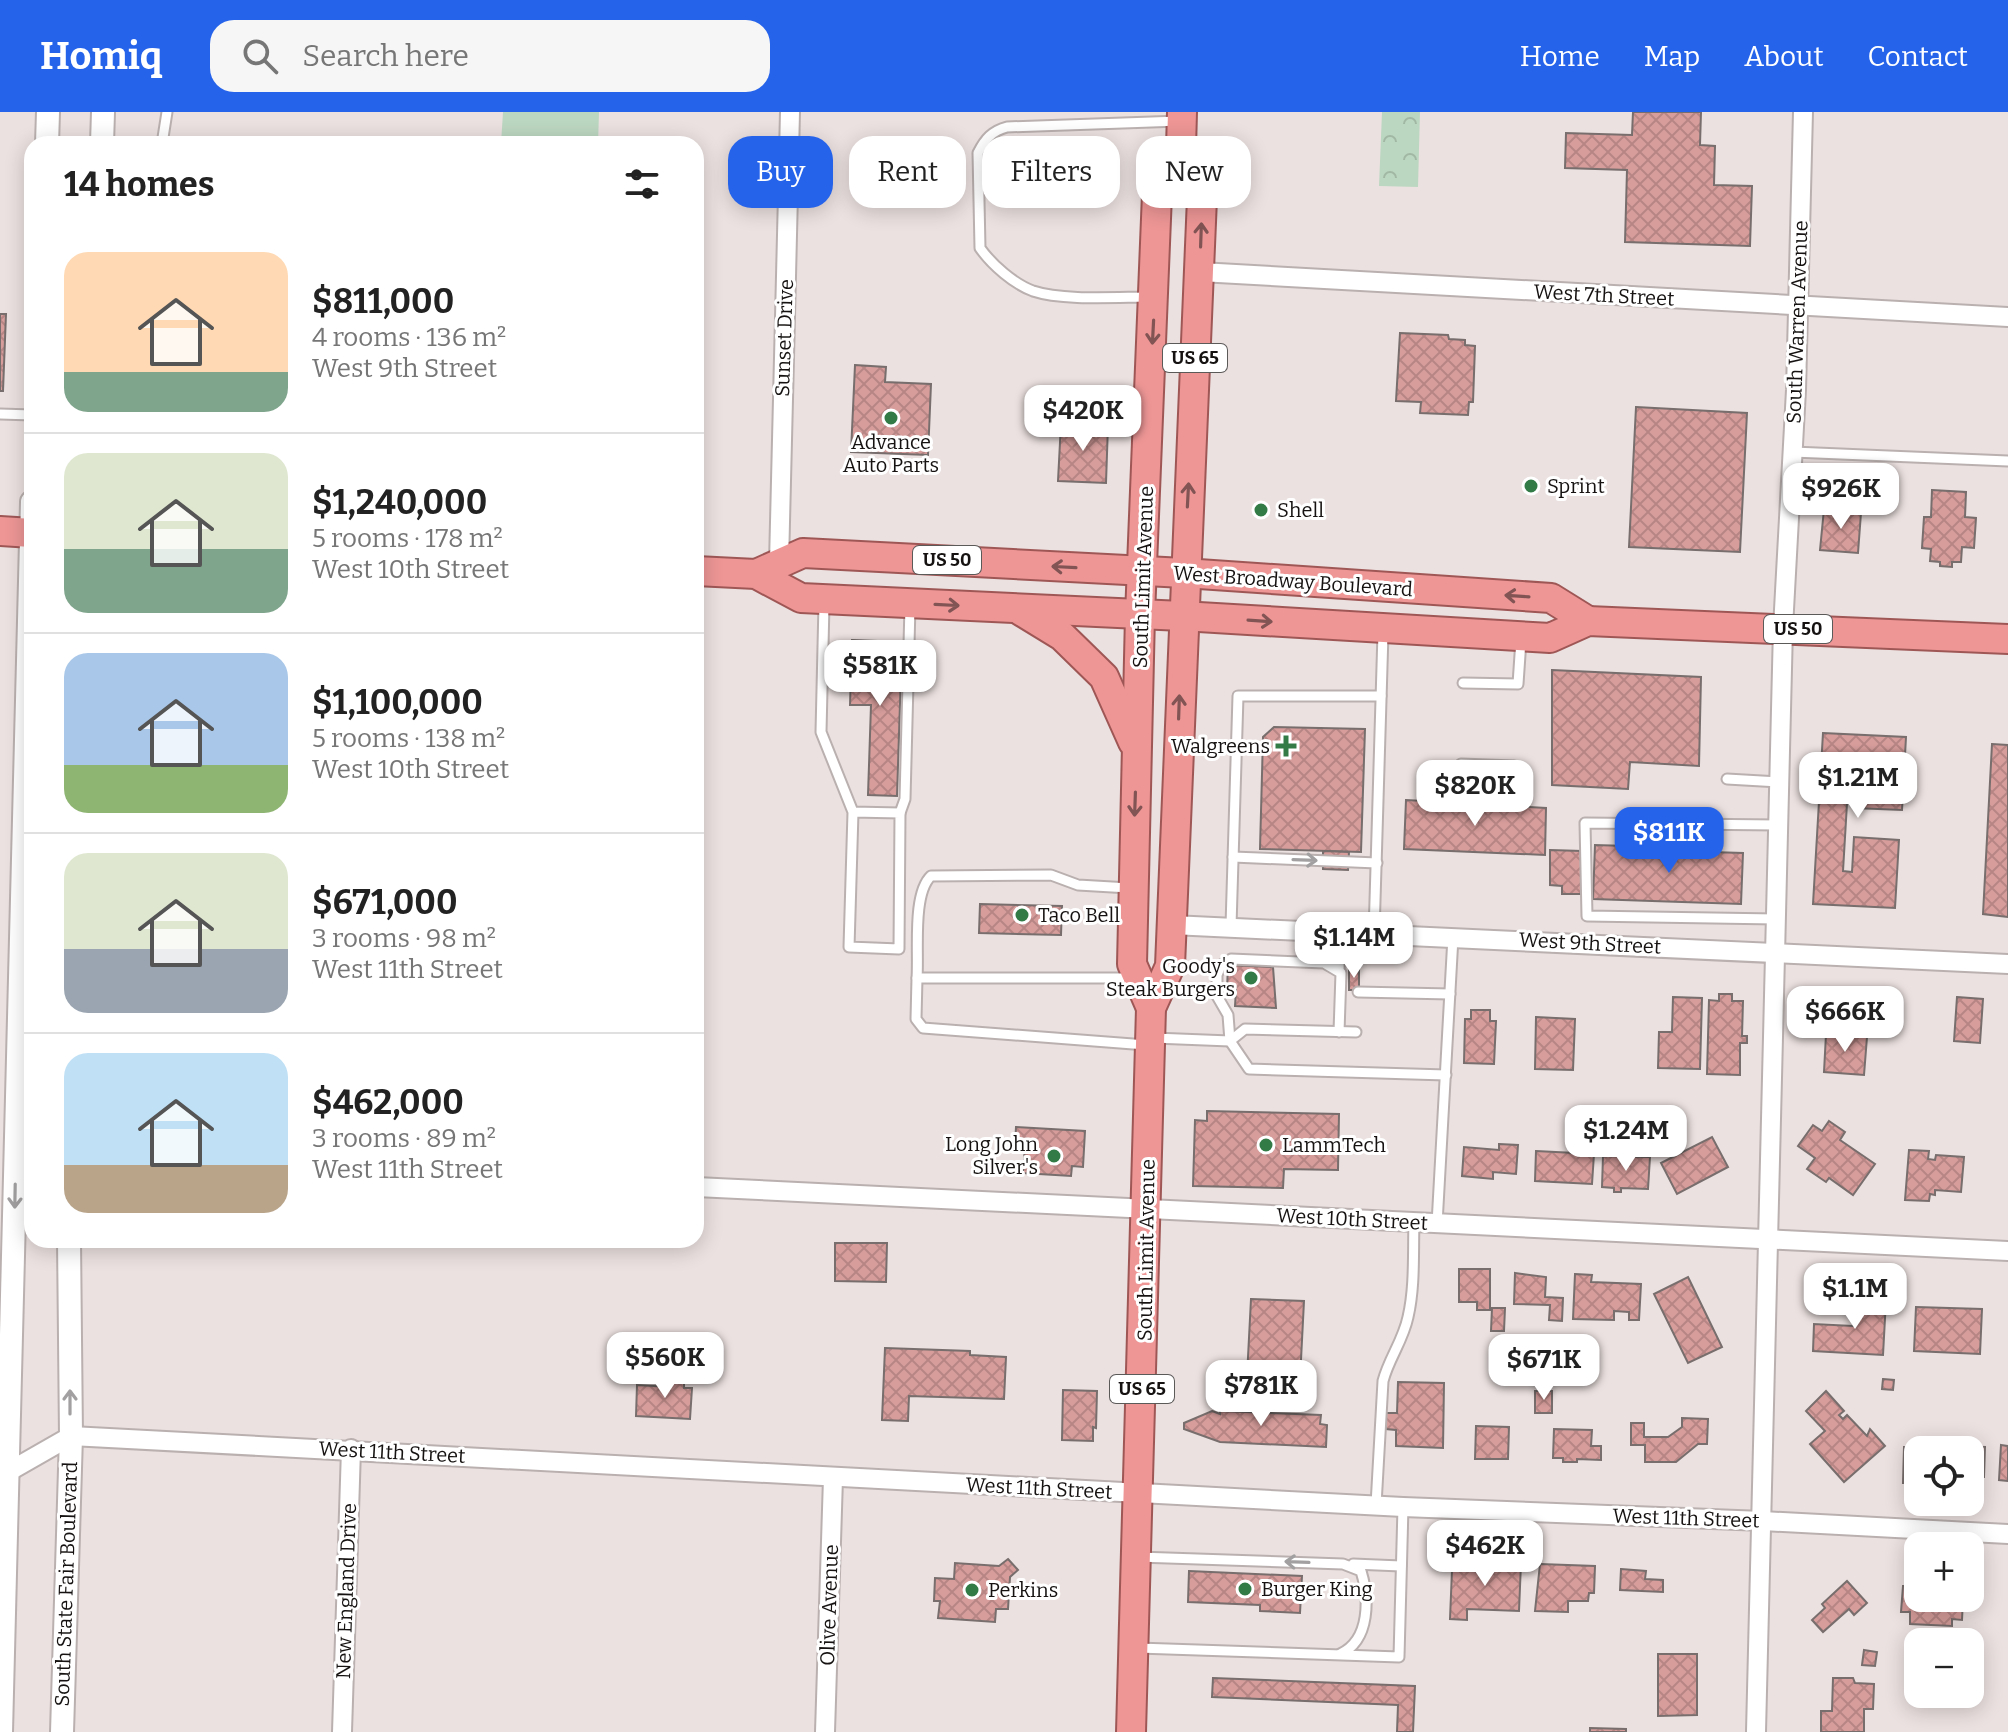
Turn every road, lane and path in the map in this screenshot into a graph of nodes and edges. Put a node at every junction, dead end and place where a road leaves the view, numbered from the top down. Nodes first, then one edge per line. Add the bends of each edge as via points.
1 (48, 112) edge
2 (103, 112) edge
3 (167, 112) edge
4 (790, 112) edge
5 (1803, 112) edge
6 (1181, 127) edge
7 (47, 136) edge
8 (102, 136) edge
9 (163, 136) edge
10 (1200, 272) junction
11 (1155, 298) junction
12 (1799, 305) junction
13 (2008, 317) edge
14 (0, 414) edge
15 (24, 415) edge
16 (1793, 452) junction
17 (2008, 461) edge
18 (0, 531) edge
19 (24, 533) edge
20 (767, 569) junction
21 (704, 571) edge
22 (1142, 571) junction
23 (1184, 573) junction
24 (824, 600) junction
25 (911, 604) junction
26 (1016, 608) junction
27 (1140, 615) junction
28 (1182, 616) junction
29 (1588, 621) junction
30 (1783, 628) junction
31 (1383, 630) junction
32 (1521, 637) junction
33 (2008, 639) edge
34 (1463, 683) dead end
35 (1381, 696) junction
36 (1136, 750) junction
37 (1461, 764) dead end
38 (1514, 766) dead end
39 (1727, 779) dead end
40 (1779, 782) junction
41 (853, 812) junction
42 (900, 813) junction
43 (1778, 825) junction
44 (1233, 857) junction
45 (1377, 863) junction
46 (1132, 888) junction
47 (1776, 919) junction
48 (1172, 925) junction
49 (1231, 926) junction
50 (1340, 932) junction
51 (1374, 934) junction
52 (1453, 937) junction
53 (1775, 953) junction
54 (2008, 964) edge
55 (1339, 971) junction
56 (917, 978) junction
57 (1138, 978) junction
58 (1358, 992) dead end
59 (1450, 994) junction
60 (1151, 1008) junction
61 (1339, 1032) junction
62 (1356, 1032) dead end
63 (1230, 1041) junction
64 (1151, 1042) junction
65 (1446, 1075) junction
66 (24, 1153) edge
67 (704, 1187) edge
68 (1147, 1210) junction
69 (1414, 1222) junction
70 (1437, 1224) junction
71 (1767, 1240) junction
72 (69, 1248) edge
73 (2008, 1251) edge
74 (71, 1436) junction
75 (351, 1449) junction
76 (4, 1472) edge
77 (833, 1478) junction
78 (1139, 1493) junction
79 (1376, 1505) junction
80 (1403, 1507) junction
81 (1763, 1521) junction
82 (2008, 1534) edge
83 (1137, 1557) junction
84 (1343, 1564) junction
85 (1401, 1566) junction
86 (1134, 1648) junction
87 (1337, 1655) junction
88 (1, 1732) edge
89 (62, 1732) edge
90 (348, 1732) edge
91 (825, 1732) edge
92 (1131, 1732) edge
93 (1756, 1732) edge

1 - 7 street
2 - 8 street
3 - 9 lane
4 - 20 street, Sunset Drive
5 - 12 street, South Warren Avenue
10 -> 6 highway, South Limit Avenue / US 65 via 1202,198
6 - 11 highway, South Limit Avenue / US 65 via 1157,194
6 - 11 lane via 1007,127 995,130 978,153 980,248 989,260 1035,291
10 - 12 street, West 7th Street
23 -> 10 highway, South Limit Avenue / US 65
11 -> 22 highway, South Limit Avenue / US 65
12 - 13 street, West 7th Street
12 - 16 street, South Warren Avenue
14 - 15 lane
16 - 17 lane
16 - 30 street, South Warren Avenue
18 - 19 highway
20 - 21 highway, West Broadway Boulevard / US 50
22 -> 20 highway, West Broadway Boulevard / US 50 via 803,553
20 - 24 highway, West Broadway Boulevard / US 50 via 801,598
22 - 23 highway, West Broadway Boulevard / US 50
22 - 27 highway, South Limit Avenue / US 65
23 - 28 highway, South Limit Avenue / US 65
29 -> 23 highway, West Broadway Boulevard / US 50 via 1551,598
24 - 25 highway, West Broadway Boulevard / US 50
24 - 41 lane via 821,732
25 -> 26 highway, West Broadway Boulevard / US 50
25 - 42 lane via 905,799
26 - 27 highway, West Broadway Boulevard / US 50
26 - 36 highway via 1062,636 1104,677
27 - 28 highway, West Broadway Boulevard / US 50
27 - 36 highway, South Limit Avenue / US 65
28 -> 31 highway, West Broadway Boulevard / US 50
48 -> 28 highway, South Limit Avenue / US 65
29 - 30 highway, West Broadway Boulevard / US 50
29 - 32 highway, West Broadway Boulevard / US 50 via 1550,638
30 - 33 highway, West Broadway Boulevard / US 50
30 - 40 street, South Warren Avenue
31 - 32 highway, West Broadway Boulevard / US 50
31 - 35 lane
32 - 34 lane via 1518,684
35 - 44 lane via 1238,696
35 - 45 lane
36 -> 46 highway, South Limit Avenue / US 65
37 - 38 lane
39 - 40 lane
40 - 43 street, South Warren Avenue
41 - 42 lane
41 - 42 lane via 849,947 899,949
43 - 47 street, South Warren Avenue
43 - 47 lane via 1585,823 1587,916
44 -> 45 lane
44 - 49 lane
45 - 51 lane
46 - 56 lane via 1087,886 1051,875 931,876 924,882 920,906
46 - 57 highway, South Limit Avenue / US 65 via 1132,964
47 - 53 street, South Warren Avenue
48 - 49 street, West 9th Street
48 - 60 highway, South Limit Avenue / US 65 via 1170,966
49 - 50 street, West 9th Street
50 - 51 street, West 9th Street
50 - 55 lane
51 - 52 street, West 9th Street
52 - 53 street, West 9th Street
52 - 59 lane
53 - 54 street, West 9th Street
53 - 71 street, South Warren Avenue
55 - 61 lane
55 - 63 lane via 1324,963 1226,960 1217,975 1217,996 1228,1015
56 - 57 lane
56 - 64 lane via 916,1019 923,1028
57 - 60 highway, South Limit Avenue / US 65
58 - 59 lane
59 - 65 lane
60 - 64 highway, South Limit Avenue / US 65
61 - 62 lane
61 - 63 lane via 1245,1029
63 - 64 lane
63 - 65 lane via 1249,1069
64 - 68 highway, South Limit Avenue / US 65
65 - 70 lane
66 -> 76 street
67 - 68 street, West 10th Street
68 - 69 street, West 10th Street
68 - 78 highway, South Limit Avenue / US 65
69 - 70 street, West 10th Street
69 - 79 lane via 1409,1314 1383,1381
70 - 71 street, West 10th Street
71 - 73 street, West 10th Street
71 - 81 street, South Warren Avenue
74 -> 72 street, South State Fair Boulevard
74 - 75 street, West 11th Street
74 - 76 street, South State Fair Boulevard
74 - 89 street, South State Fair Boulevard
75 - 77 street, West 11th Street
75 - 90 street, New England Drive
76 - 88 street
77 - 78 street, West 11th Street
77 - 91 street, Olive Avenue
78 - 79 street, West 11th Street
78 - 83 highway, South Limit Avenue / US 65
79 - 80 street, West 11th Street
80 - 81 street, West 11th Street
80 - 85 lane
81 - 82 street, West 11th Street
81 - 93 street, South Warren Avenue
84 -> 83 lane
83 - 86 highway, South Limit Avenue / US 65
84 - 85 lane
84 - 87 lane via 1361,1571 1366,1610 1364,1627
85 - 87 lane via 1399,1657
86 - 87 lane
86 - 92 highway, South Limit Avenue / US 65

